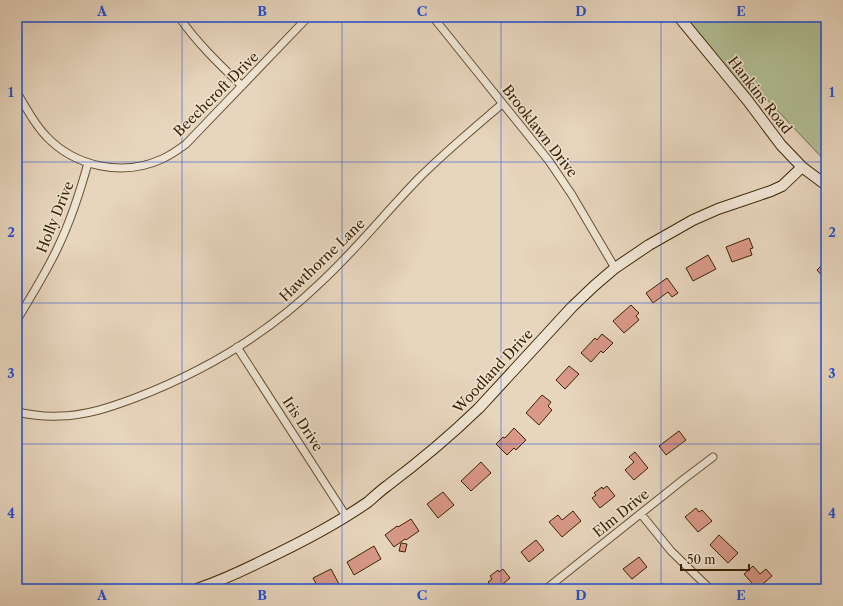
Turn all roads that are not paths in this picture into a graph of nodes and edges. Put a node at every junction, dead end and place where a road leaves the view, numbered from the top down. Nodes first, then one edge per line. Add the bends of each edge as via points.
1 (179, 17) edge
2 (308, 17) edge
3 (433, 17) edge
4 (679, 17) edge
5 (242, 86) junction
6 (17, 92) edge
7 (502, 104) junction
8 (88, 163) junction
9 (802, 167) junction
10 (826, 185) edge
11 (615, 268) junction
12 (17, 320) edge
13 (237, 347) junction
14 (17, 412) edge
15 (713, 457) dead end
16 (641, 514) junction
17 (346, 516) junction
18 (208, 587) edge
19 (197, 589) edge
20 (546, 589) edge
21 (710, 589) edge

1 - 5 street via 215,60
2 - 5 street, Beechcroft Drive
3 - 7 street, Brooklawn Drive
4 - 9 street, Hankins Road
5 - 8 street, Beechcroft Drive via 186,144 162,159 132,167 109,168
6 - 8 street, Beechcroft Drive via 36,126 46,137 68,154
7 - 11 street, Brooklawn Drive via 549,161
7 - 13 street, Hawthorne Lane via 433,164 319,285 269,326
8 - 12 street, Holly Drive via 80,192 58,248
9 - 10 street, Hankins Road
9 - 11 street, Woodland Drive via 782,186 693,220
11 - 17 street, Woodland Drive via 572,307 462,425 368,502
13 - 14 street, Hawthorne Lane via 156,390 105,408 59,416
13 - 17 street, Iris Drive
15 - 16 street, Elm Drive
16 - 20 street, Elm Drive
16 - 21 street
17 - 18 street, Woodland Drive via 286,550
18 - 19 street, Woodland Drive

